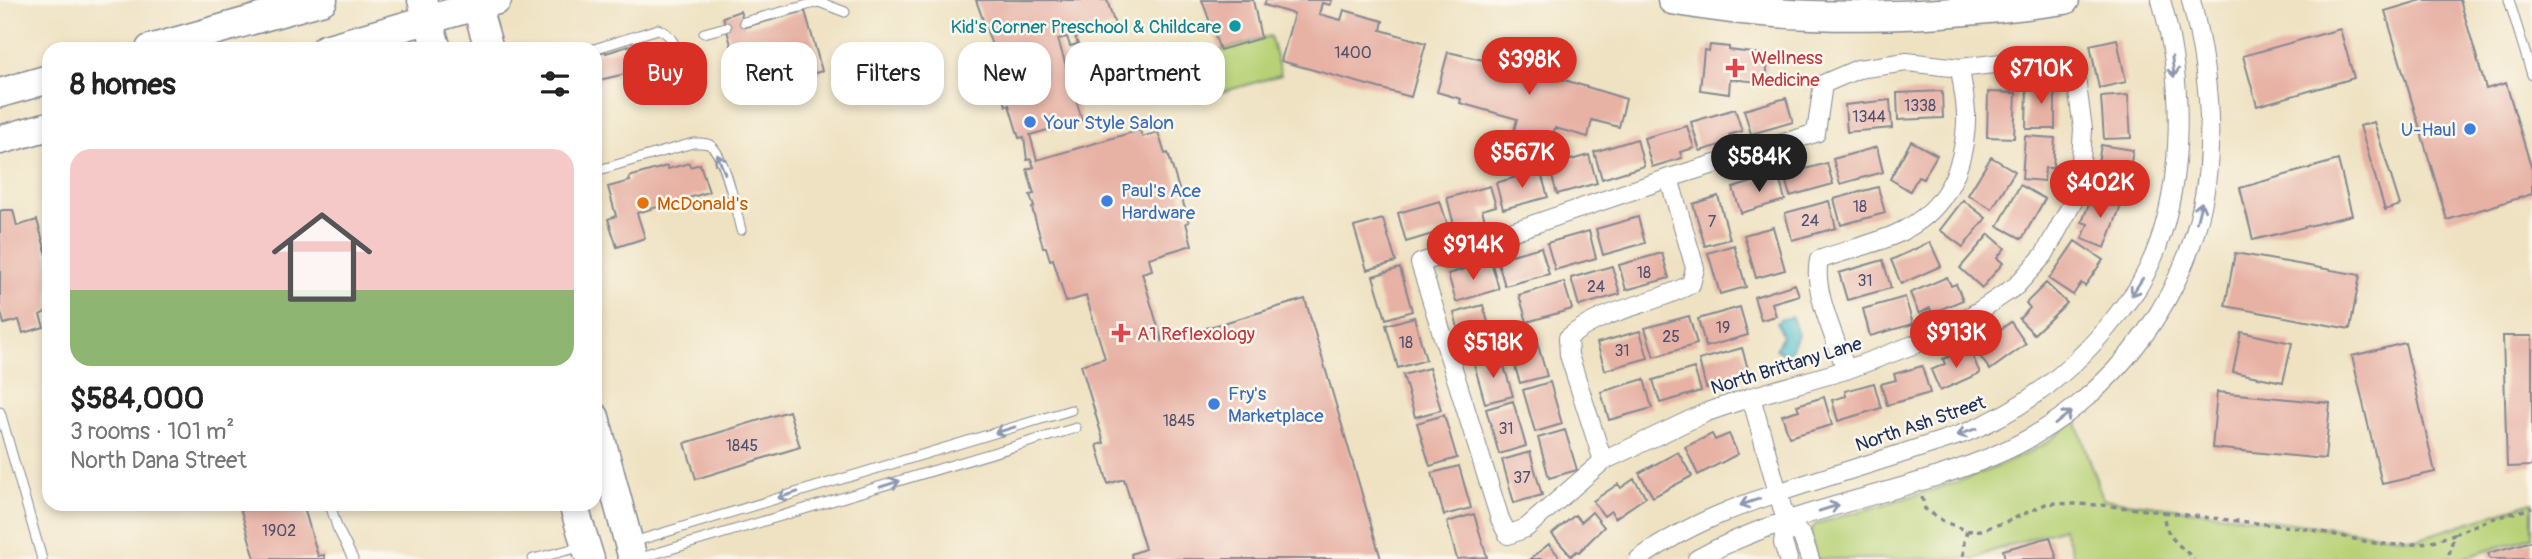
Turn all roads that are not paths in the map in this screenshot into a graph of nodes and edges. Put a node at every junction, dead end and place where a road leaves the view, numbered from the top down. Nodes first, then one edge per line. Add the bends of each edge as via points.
1 (323, 0) edge
2 (1672, 0) edge
3 (2065, 0) edge
4 (2161, 0) edge
5 (2191, 0) edge
6 (2509, 0) edge
7 (459, 7) edge
8 (845, 12) dead end
9 (744, 22) dead end
10 (726, 27) dead end
11 (704, 33) dead end
12 (175, 42) edge
13 (347, 42) edge
14 (441, 42) edge
15 (484, 42) edge
16 (673, 42) edge
17 (602, 46) edge
18 (1960, 68) junction
19 (2532, 75) edge
20 (42, 81) edge
21 (0, 93) edge
22 (42, 128) edge
23 (0, 140) edge
24 (602, 170) edge
25 (1669, 178) junction
26 (741, 230) dead end
27 (1846, 370) junction
28 (1751, 397) junction
29 (1071, 410) dead end
30 (0, 411) edge
31 (1076, 428) dead end
32 (602, 442) edge
33 (1603, 461) junction
34 (1779, 492) junction
35 (332, 511) edge
36 (575, 511) edge
37 (1786, 521) junction
38 (588, 552) edge
39 (633, 554) edge
40 (42, 559) edge
41 (353, 559) edge
42 (533, 559) edge
43 (1639, 559) edge
44 (1697, 559) edge
45 (1788, 559) edge
46 (1810, 559) edge

1 - 12 main road
2 - 3 main road via 1740,10 1888,15 1944,15
4 -> 34 street, North Ash Street via 2174,72 2177,150 2164,227 2152,260 2111,323 2068,369 1992,422
37 -> 5 street via 1992,456 2053,426 2133,352 2167,299 2192,244 2203,197 2210,148 2207,77
6 - 19 lane
7 - 13 main road
7 - 14 main road
7 - 15 main road
8 - 9 lane via 819,2
10 - 11 lane
16 - 17 lane via 666,31 658,29
18 - 25 street via 1907,62 1858,69 1823,84 1816,133
18 - 27 street via 1966,120 1960,166 1946,194 1932,212 1904,230 1819,260 1816,274
18 - 27 street, North Brittany Lane via 2051,57 2067,60 2076,78 2082,129 2079,191 2044,255 2016,286 1929,339
20 - 21 main road
22 - 23 main road
26 -> 24 lane via 722,162 707,143
25 - 33 street via 1695,268 1691,284 1607,314 1568,338 1569,355
25 - 33 street, North Brittany Lane via 1420,262 1508,535 1525,528
27 - 28 street, North Brittany Lane
28 - 33 street, North Brittany Lane via 1707,412
28 - 34 street
29 -> 39 lane
30 - 40 lane
39 -> 31 lane
32 - 39 main road
34 - 37 street
34 -> 43 street, North Ash Street via 1677,533
35 - 41 lane
36 - 38 main road
37 - 44 street
37 - 45 street via 1783,544
37 - 46 street via 1802,536
38 - 42 lane

